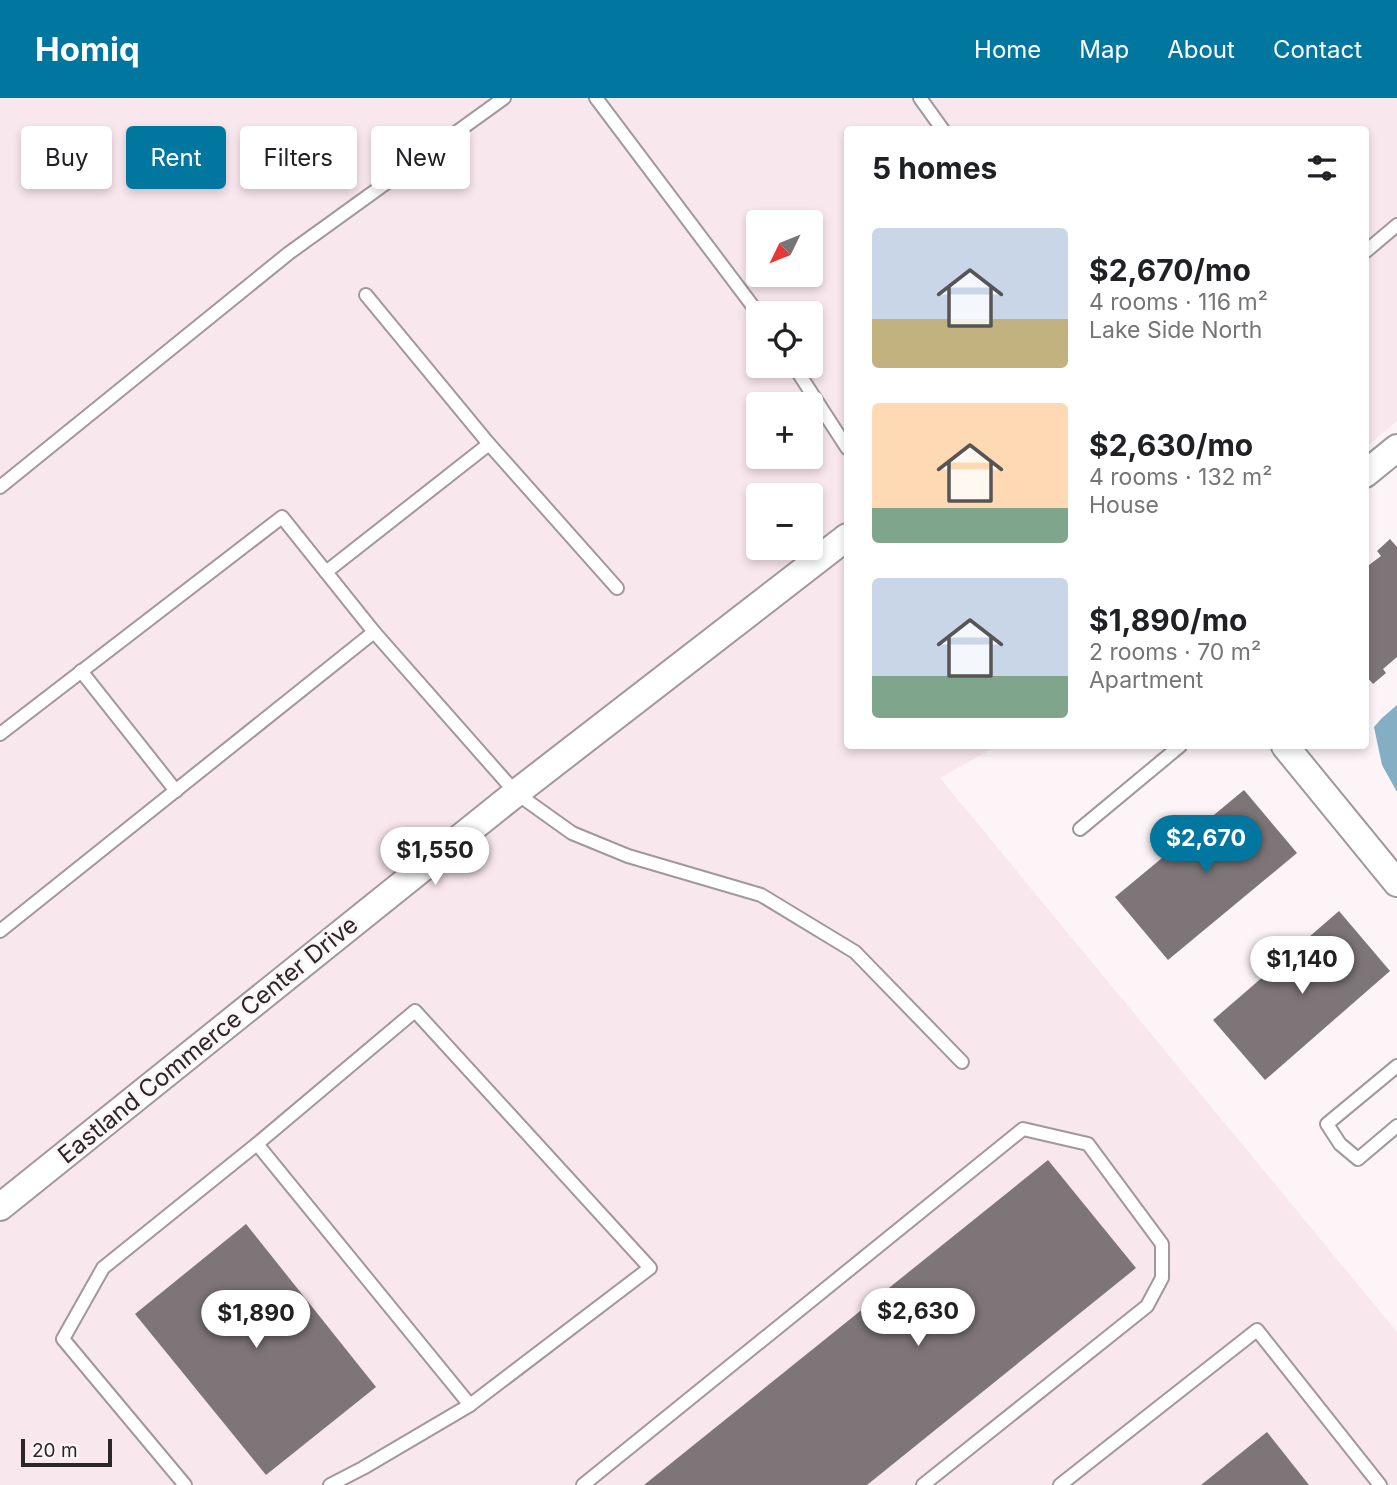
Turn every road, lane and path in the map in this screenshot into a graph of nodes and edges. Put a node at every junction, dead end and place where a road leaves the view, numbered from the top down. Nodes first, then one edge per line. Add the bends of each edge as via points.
1 (504, 98) edge
2 (596, 98) edge
3 (920, 98) edge
4 (940, 126) edge
5 (1397, 225) edge
6 (1369, 249) edge
7 (366, 295) dead end
8 (749, 301) edge
9 (802, 378) edge
10 (844, 443) edge
11 (489, 444) junction
12 (1397, 448) edge
13 (1369, 471) edge
14 (0, 486) edge
15 (844, 539) edge
16 (326, 572) junction
17 (617, 588) dead end
18 (374, 632) junction
19 (81, 671) junction
20 (0, 734) edge
21 (1176, 749) edge
22 (1288, 749) edge
23 (176, 791) junction
24 (516, 793) junction
25 (1080, 829) dead end
26 (1397, 883) edge
27 (0, 931) edge
28 (962, 1062) dead end
29 (1397, 1066) edge
30 (1397, 1126) edge
31 (257, 1144) junction
32 (0, 1207) edge
33 (470, 1405) junction
34 (185, 1485) edge
35 (330, 1485) edge
36 (583, 1485) edge
37 (923, 1485) edge
38 (1060, 1485) edge
39 (1380, 1485) edge

1 - 14 lane via 289,253
2 - 8 lane
3 - 4 lane
5 - 6 lane
7 - 11 lane
9 - 10 lane
11 - 16 lane
11 - 17 lane
12 - 13 street
15 - 24 street, Eastland Commerce Center Drive
16 - 18 lane
16 - 19 lane via 282,517
18 - 23 lane
18 - 24 lane
19 - 20 lane
19 - 23 lane
21 - 25 lane
22 - 26 street
23 - 27 lane
24 - 28 lane via 572,833 628,856 761,895 855,952
24 - 32 street, Eastland Commerce Center Drive
29 - 30 lane via 1327,1124 1340,1144 1358,1159
31 - 33 lane
31 - 33 lane via 415,1011 650,1268
31 - 34 lane via 103,1268 63,1339
33 - 35 lane
36 - 37 lane via 1023,1129 1088,1144 1162,1244 1162,1278 1147,1306
38 - 39 lane via 1257,1329

